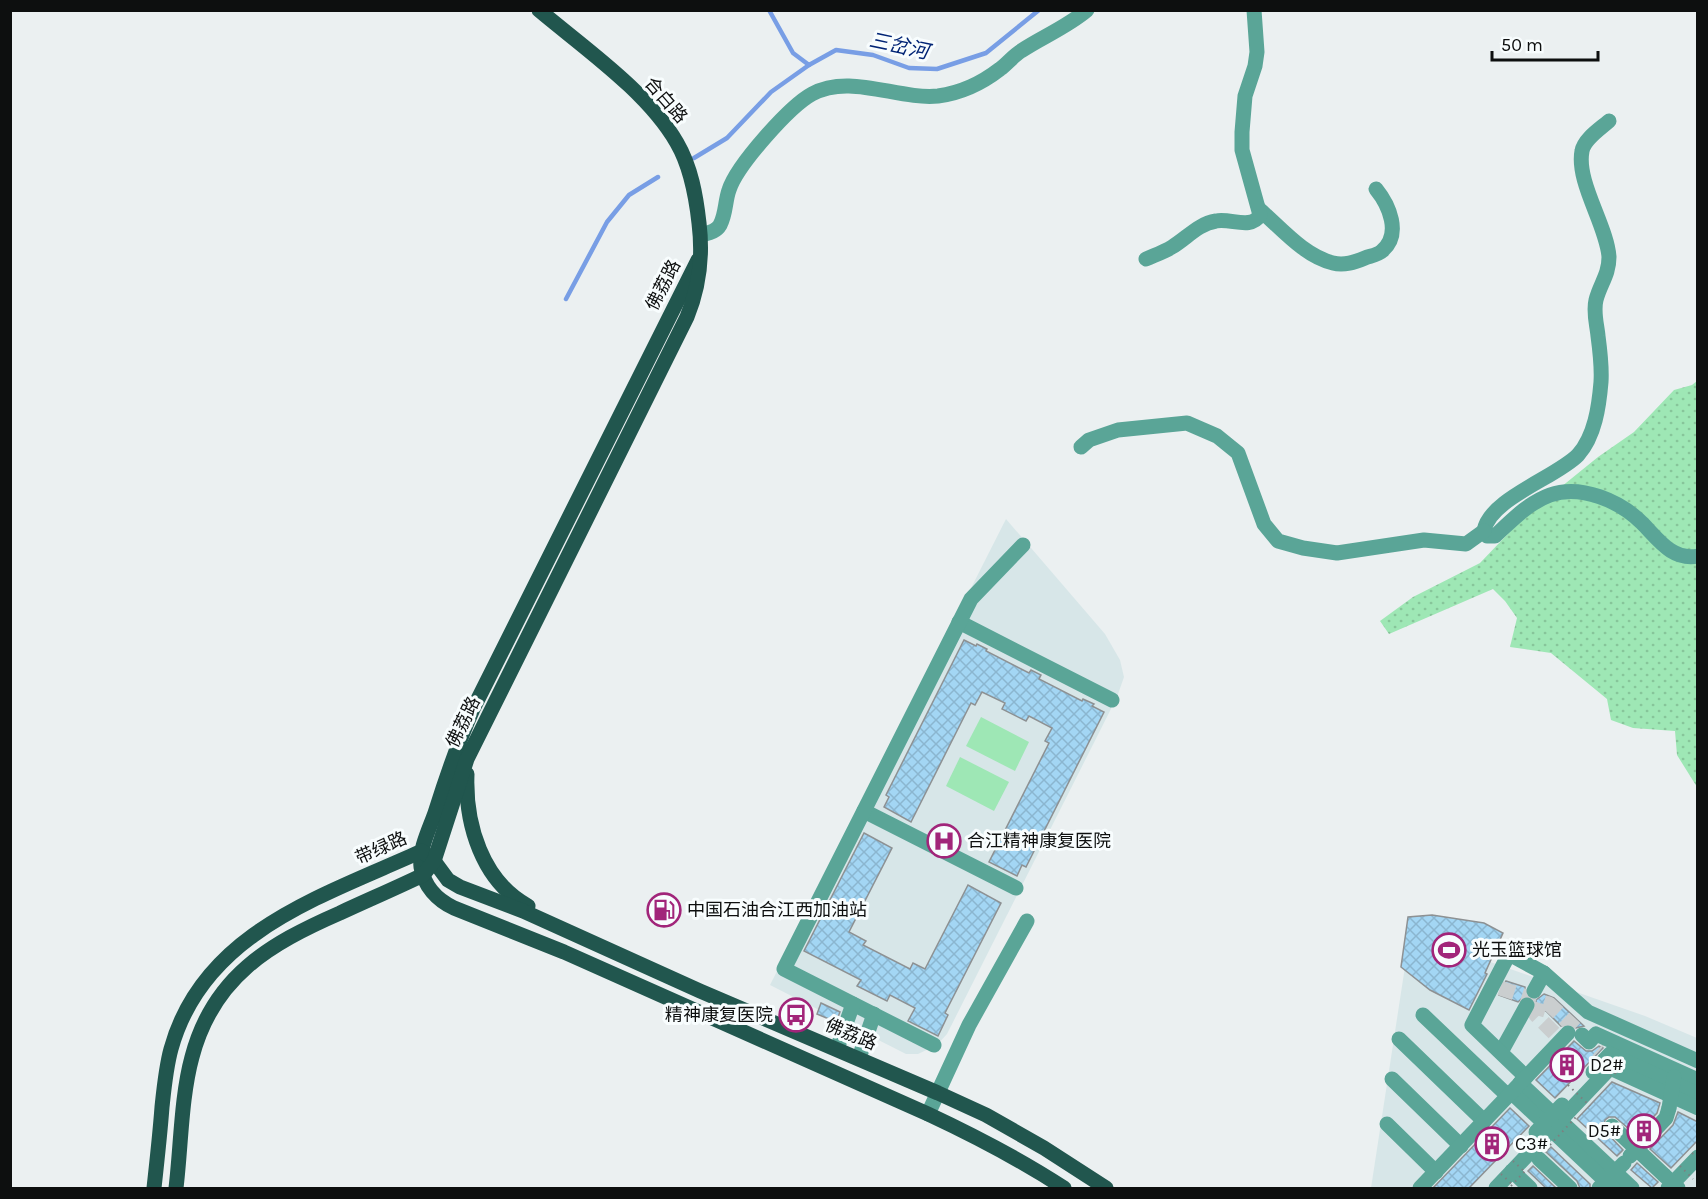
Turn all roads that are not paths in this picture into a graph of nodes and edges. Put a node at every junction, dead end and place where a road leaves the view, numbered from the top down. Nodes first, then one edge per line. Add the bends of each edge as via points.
1 (539, 10) edge
2 (1087, 10) edge
3 (1254, 10) edge
4 (1609, 122) dead end
5 (1376, 189) dead end
6 (1259, 209) junction
7 (701, 235) junction
8 (701, 252) junction
9 (1146, 259) dead end
10 (1081, 447) dead end
11 (1484, 531) junction
12 (1023, 545) dead end
13 (1698, 556) edge
14 (959, 622) junction
15 (1112, 700) dead end
16 (476, 740) junction
17 (864, 811) junction
18 (422, 851) junction
19 (434, 861) junction
20 (423, 875) junction
21 (1016, 888) dead end
22 (1027, 921) dead end
23 (578, 934) junction
24 (1544, 973) junction
25 (1534, 991) tunnel mouth
26 (853, 1004) junction
27 (1527, 1005) dead end
28 (874, 1014) junction
29 (1423, 1015) dead end
30 (1572, 1029) junction
31 (1399, 1039) dead end
32 (934, 1045) dead end
33 (837, 1049) junction
34 (1501, 1052) junction
35 (859, 1058) junction
36 (1698, 1060) edge
37 (1675, 1073) junction
38 (1392, 1079) dead end
39 (1698, 1080) edge
40 (1516, 1087) junction
41 (938, 1093) junction
42 (1698, 1094) edge
43 (1698, 1108) edge
44 (928, 1114) junction
45 (1484, 1121) junction
46 (1387, 1124) dead end
47 (1612, 1126) dead end
48 (1554, 1132) junction
49 (1461, 1146) junction
50 (1636, 1149) junction
51 (1696, 1156) edge
52 (1539, 1159) dead end
53 (1436, 1172) junction
54 (1513, 1177) edge
55 (1666, 1182) edge
56 (154, 1188) edge
57 (176, 1188) edge
58 (1064, 1188) edge
59 (1106, 1188) edge
60 (1420, 1188) edge
61 (1482, 1188) edge
62 (1530, 1188) edge
63 (1570, 1188) edge
64 (1599, 1188) edge
65 (1613, 1188) edge
66 (1632, 1188) edge
67 (1678, 1188) edge

1 - 7 main road, 合白路 via 645,101 670,131 692,182
2 - 7 street via 1020,51 980,82 954,93 935,96 846,86 825,87 811,94 798,102 736,175 720,226
3 - 6 street via 1257,52 1245,96 1242,150
4 - 11 street via 1590,137 1582,150 1582,169 1609,255 1608,274 1596,300 1601,379 1597,414 1578,455 1507,502 1485,524
5 - 6 street via 1390,213 1390,241 1381,252 1352,263 1335,264 1313,255
6 - 9 street via 1257,220 1216,221
7 - 8 main road, 合白路
8 - 16 main road, 佛荔路 via 700,279 687,317
8 - 18 main road, 佛荔路 via 473,709
10 - 11 street via 1089,440 1118,430 1186,423 1217,436 1238,453 1264,524 1278,541 1303,548 1337,553 1424,540 1466,544
11 - 13 street via 1487,536 1495,536 1532,504 1551,495 1580,493 1609,500 1628,511 1676,554
12 - 14 street via 971,599
14 - 15 street
14 - 17 street
16 - 19 main road, 佛荔路
16 - 23 main road via 466,793 475,838 486,862 501,885 521,903
17 - 21 street
17 - 26 street via 784,969
18 - 19 main road, 带绿路
18 - 20 main road, 佛荔路
18 - 56 main road, 带绿路 via 289,912 241,943 212,971 184,1014 170,1050
19 - 20 main road
19 - 23 main road, 佛荔路 via 442,874 460,887
20 - 44 main road via 438,899 454,908 564,952
20 - 57 main road via 285,939 254,960 229,984 207,1016 192,1057
22 - 41 street via 969,1025
23 - 33 main road, 佛荔路
24 - 25 street
24 - 30 street
24 - 34 street via 1509,954 1496,986 1472,1024
26 - 28 street
26 - 33 street
27 - 34 street
28 - 32 street
28 - 35 street
29 - 40 street
30 - 36 street
30 - 37 street via 1589,1042 1596,1034
30 - 40 street
31 - 45 street
33 - 35 main road, 佛荔路
34 - 40 street
35 - 41 main road, 佛荔路
37 - 39 street
37 - 50 street, bridge via 1666,1118
38 - 49 street
40 - 45 street
40 - 48 street
41 - 44 street
41 - 59 main road, 佛荔路 via 986,1115
42 - 61 street, bridge via 1610,1054
43 - 48 street via 1610,1068
44 - 58 main road
45 - 49 street
46 - 53 street
47 - 50 street
48 - 54 street
48 - 65 street
48 - 66 street
49 - 53 street
50 - 55 street
50 - 64 street, bridge
51 - 55 street
52 - 63 street
53 - 60 street
54 - 62 street
55 - 67 street, bridge

